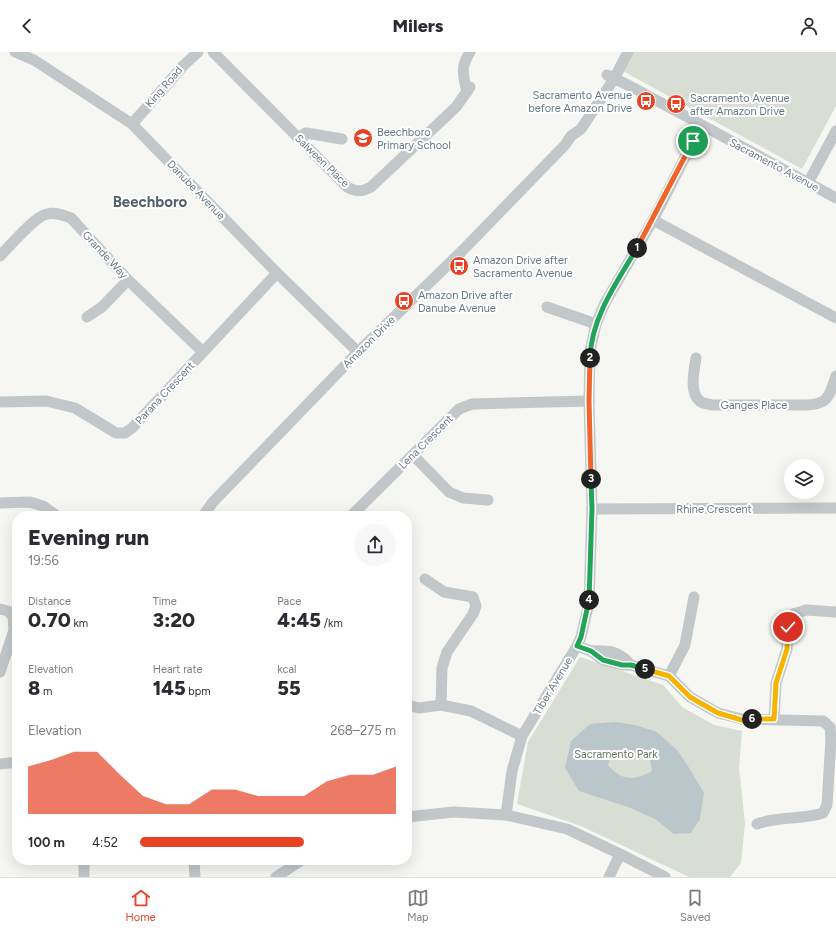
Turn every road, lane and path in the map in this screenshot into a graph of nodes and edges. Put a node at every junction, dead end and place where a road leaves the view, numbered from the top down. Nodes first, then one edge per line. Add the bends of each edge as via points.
1 (15, 52) edge
2 (198, 52) edge
3 (212, 52) edge
4 (470, 52) edge
5 (620, 52) edge
6 (628, 52) edge
7 (611, 77) junction
8 (132, 124) junction
9 (701, 126) junction
10 (836, 131) edge
11 (298, 138) junction
12 (342, 139) dead end
13 (808, 183) junction
14 (836, 198) edge
15 (653, 220) junction
16 (0, 256) edge
17 (277, 273) junction
18 (128, 280) junction
19 (547, 307) dead end
20 (87, 317) dead end
21 (836, 318) edge
22 (596, 324) junction
23 (203, 352) junction
24 (358, 352) junction
25 (696, 358) dead end
26 (836, 376) edge
27 (589, 401) junction
28 (0, 402) edge
29 (413, 455) junction
30 (488, 500) dead end
31 (0, 503) edge
32 (836, 508) edge
33 (592, 509) junction
34 (50, 511) edge
35 (206, 511) edge
36 (356, 511) edge
37 (425, 579) dead end
38 (694, 597) dead end
39 (0, 609) edge
40 (836, 612) edge
41 (12, 615) edge
42 (12, 636) edge
43 (577, 646) junction
44 (0, 672) edge
45 (669, 676) junction
46 (441, 705) junction
47 (412, 706) edge
48 (774, 719) junction
49 (522, 736) junction
50 (12, 763) edge
51 (0, 764) edge
52 (506, 815) junction
53 (412, 816) edge
54 (757, 824) dead end
55 (620, 854) junction
56 (84, 865) edge
57 (194, 865) edge
58 (294, 865) edge
59 (84, 877) edge
60 (195, 877) edge
61 (276, 877) edge
62 (609, 877) edge
63 (665, 877) edge

1 - 8 street, Danube Avenue via 34,60
2 - 8 street, King Road
3 - 11 street, Salween Place
4 - 11 street, Salween Place via 462,71 469,89 456,106 364,191 347,187
5 - 7 street, Amazon Drive
6 - 7 street, Amazon Drive
7 - 9 street, Sacramento Avenue
7 - 24 street, Amazon Drive via 581,129 571,136 462,251
8 - 17 street, Danube Avenue
9 - 13 street, Sacramento Avenue
9 - 15 street, Tiber Avenue
10 - 13 street
11 - 12 street via 306,133
13 - 14 street, Sacramento Avenue
15 - 21 street
15 - 22 street, Tiber Avenue via 605,303
16 - 18 street, Grande Way via 37,219 46,214 59,214 71,218
17 - 23 street, Parana Crescent
17 - 24 street, Danube Avenue
18 - 20 street via 102,307
18 - 23 street, Grande Way
19 - 22 street
22 - 27 street, Tiber Avenue via 590,351
23 - 28 street, Parana Crescent via 125,433 116,433 75,408 46,401
24 - 35 street, Amazon Drive
25 - 26 street, Ganges Place via 693,383 695,394 702,402 712,405 820,404 828,397
27 - 29 street, Lena Crescent via 472,404 459,409
27 - 33 street, Tiber Avenue
29 - 30 street via 449,492 463,498
29 - 36 street, Lena Crescent
31 - 34 street via 30,502
32 - 33 street, Rhine Crescent
33 - 43 street, Tiber Avenue via 589,602
37 - 46 street via 444,592 473,597 476,606 447,652 442,668
38 - 45 street via 685,645
39 - 41 street
40 - 48 street via 806,610 793,614 788,627 787,649 776,683
42 - 44 street
43 - 45 street via 591,651 607,650 624,657 631,665
43 - 49 street, Tiber Avenue
45 - 48 street via 690,697 718,713 742,720
46 - 47 street via 419,708
46 - 49 street via 471,711
48 - 54 street via 823,721 830,727 832,739 827,805 823,813 814,816 768,820
49 - 52 street, Tiber Avenue via 512,771
50 - 51 street
52 - 53 street via 454,812
52 - 55 street via 567,829
55 - 62 street
55 - 63 street
56 - 59 street
57 - 60 street
58 - 61 street

